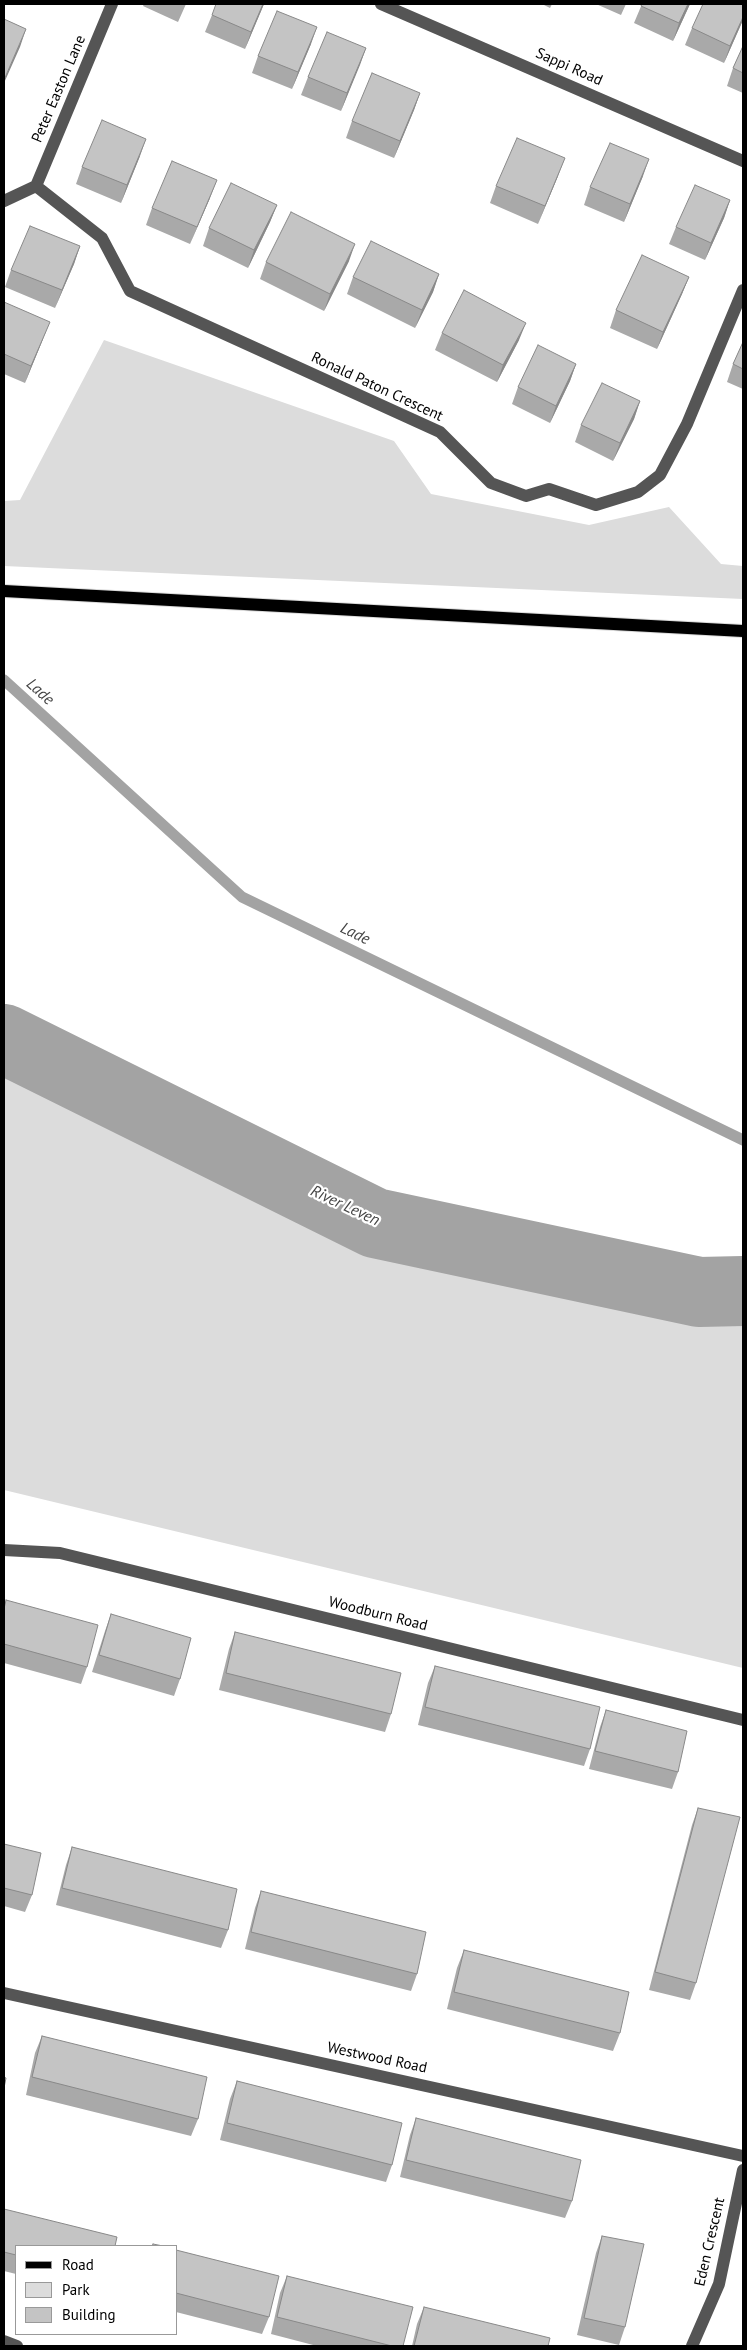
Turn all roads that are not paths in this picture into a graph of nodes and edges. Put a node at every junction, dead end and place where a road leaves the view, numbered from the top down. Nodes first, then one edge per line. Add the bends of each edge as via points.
1 (112, 4) edge
2 (381, 4) edge
3 (743, 161) edge
4 (36, 186) junction
5 (4, 201) edge
6 (743, 290) edge
7 (4, 591) edge
8 (743, 630) edge
9 (4, 1550) edge
10 (743, 1720) edge
11 (4, 1993) edge
12 (743, 2156) edge
13 (743, 2170) edge
14 (4, 2341) edge
15 (17, 2346) edge
16 (692, 2346) edge

1 - 4 street, Peter Easton Lane
2 - 3 street, Sappi Road
4 - 5 street
4 - 6 street, Ronald Paton Crescent via 102,238 130,291 440,432 491,483 526,496 549,488 596,505 638,492 660,475 687,424
7 - 8 main road
9 - 10 street, Woodburn Road via 60,1553
11 - 12 street, Westwood Road
13 - 16 street, Eden Crescent via 719,2284
14 - 15 street

